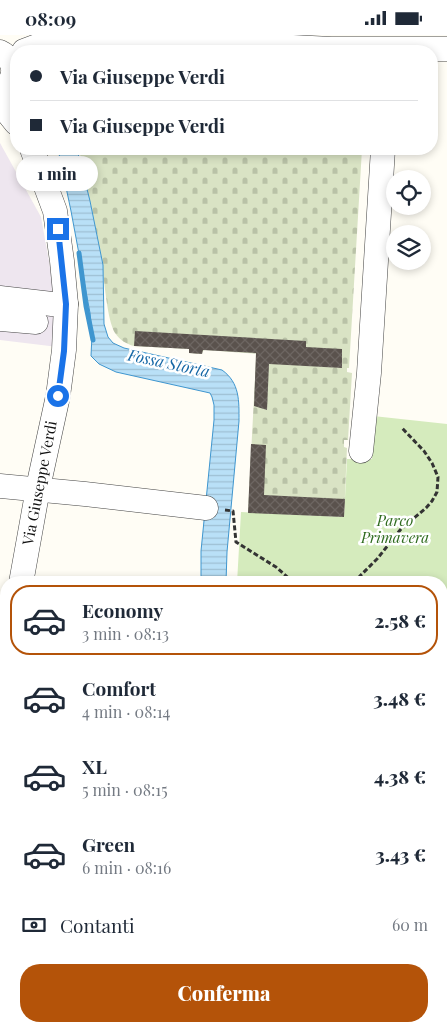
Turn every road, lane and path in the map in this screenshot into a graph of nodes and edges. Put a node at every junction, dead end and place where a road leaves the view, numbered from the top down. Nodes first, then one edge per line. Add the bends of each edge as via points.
1 (331, 42) edge
2 (63, 45) edge
3 (350, 45) edge
4 (34, 155) edge
5 (383, 155) edge
6 (0, 298) edge
7 (66, 304) junction
8 (0, 319) edge
9 (36, 322) dead end
10 (402, 428) dead end
11 (361, 451) dead end
12 (0, 486) edge
13 (38, 489) junction
14 (206, 508) dead end
15 (233, 511) dead end
16 (22, 576) edge
17 (286, 576) edge
18 (359, 576) edge

1 - 2 street via 84,36
1 - 3 street
4 - 7 street, Via Giuseppe Verdi via 55,211
5 - 11 street
6 - 7 street
7 - 13 street, Via Giuseppe Verdi via 58,396
8 - 9 street
10 - 18 path via 432,463 438,477 437,492 426,508 401,529
12 - 13 street
13 - 14 street
13 - 16 street, Via Giuseppe Verdi
15 - 17 path via 236,543

